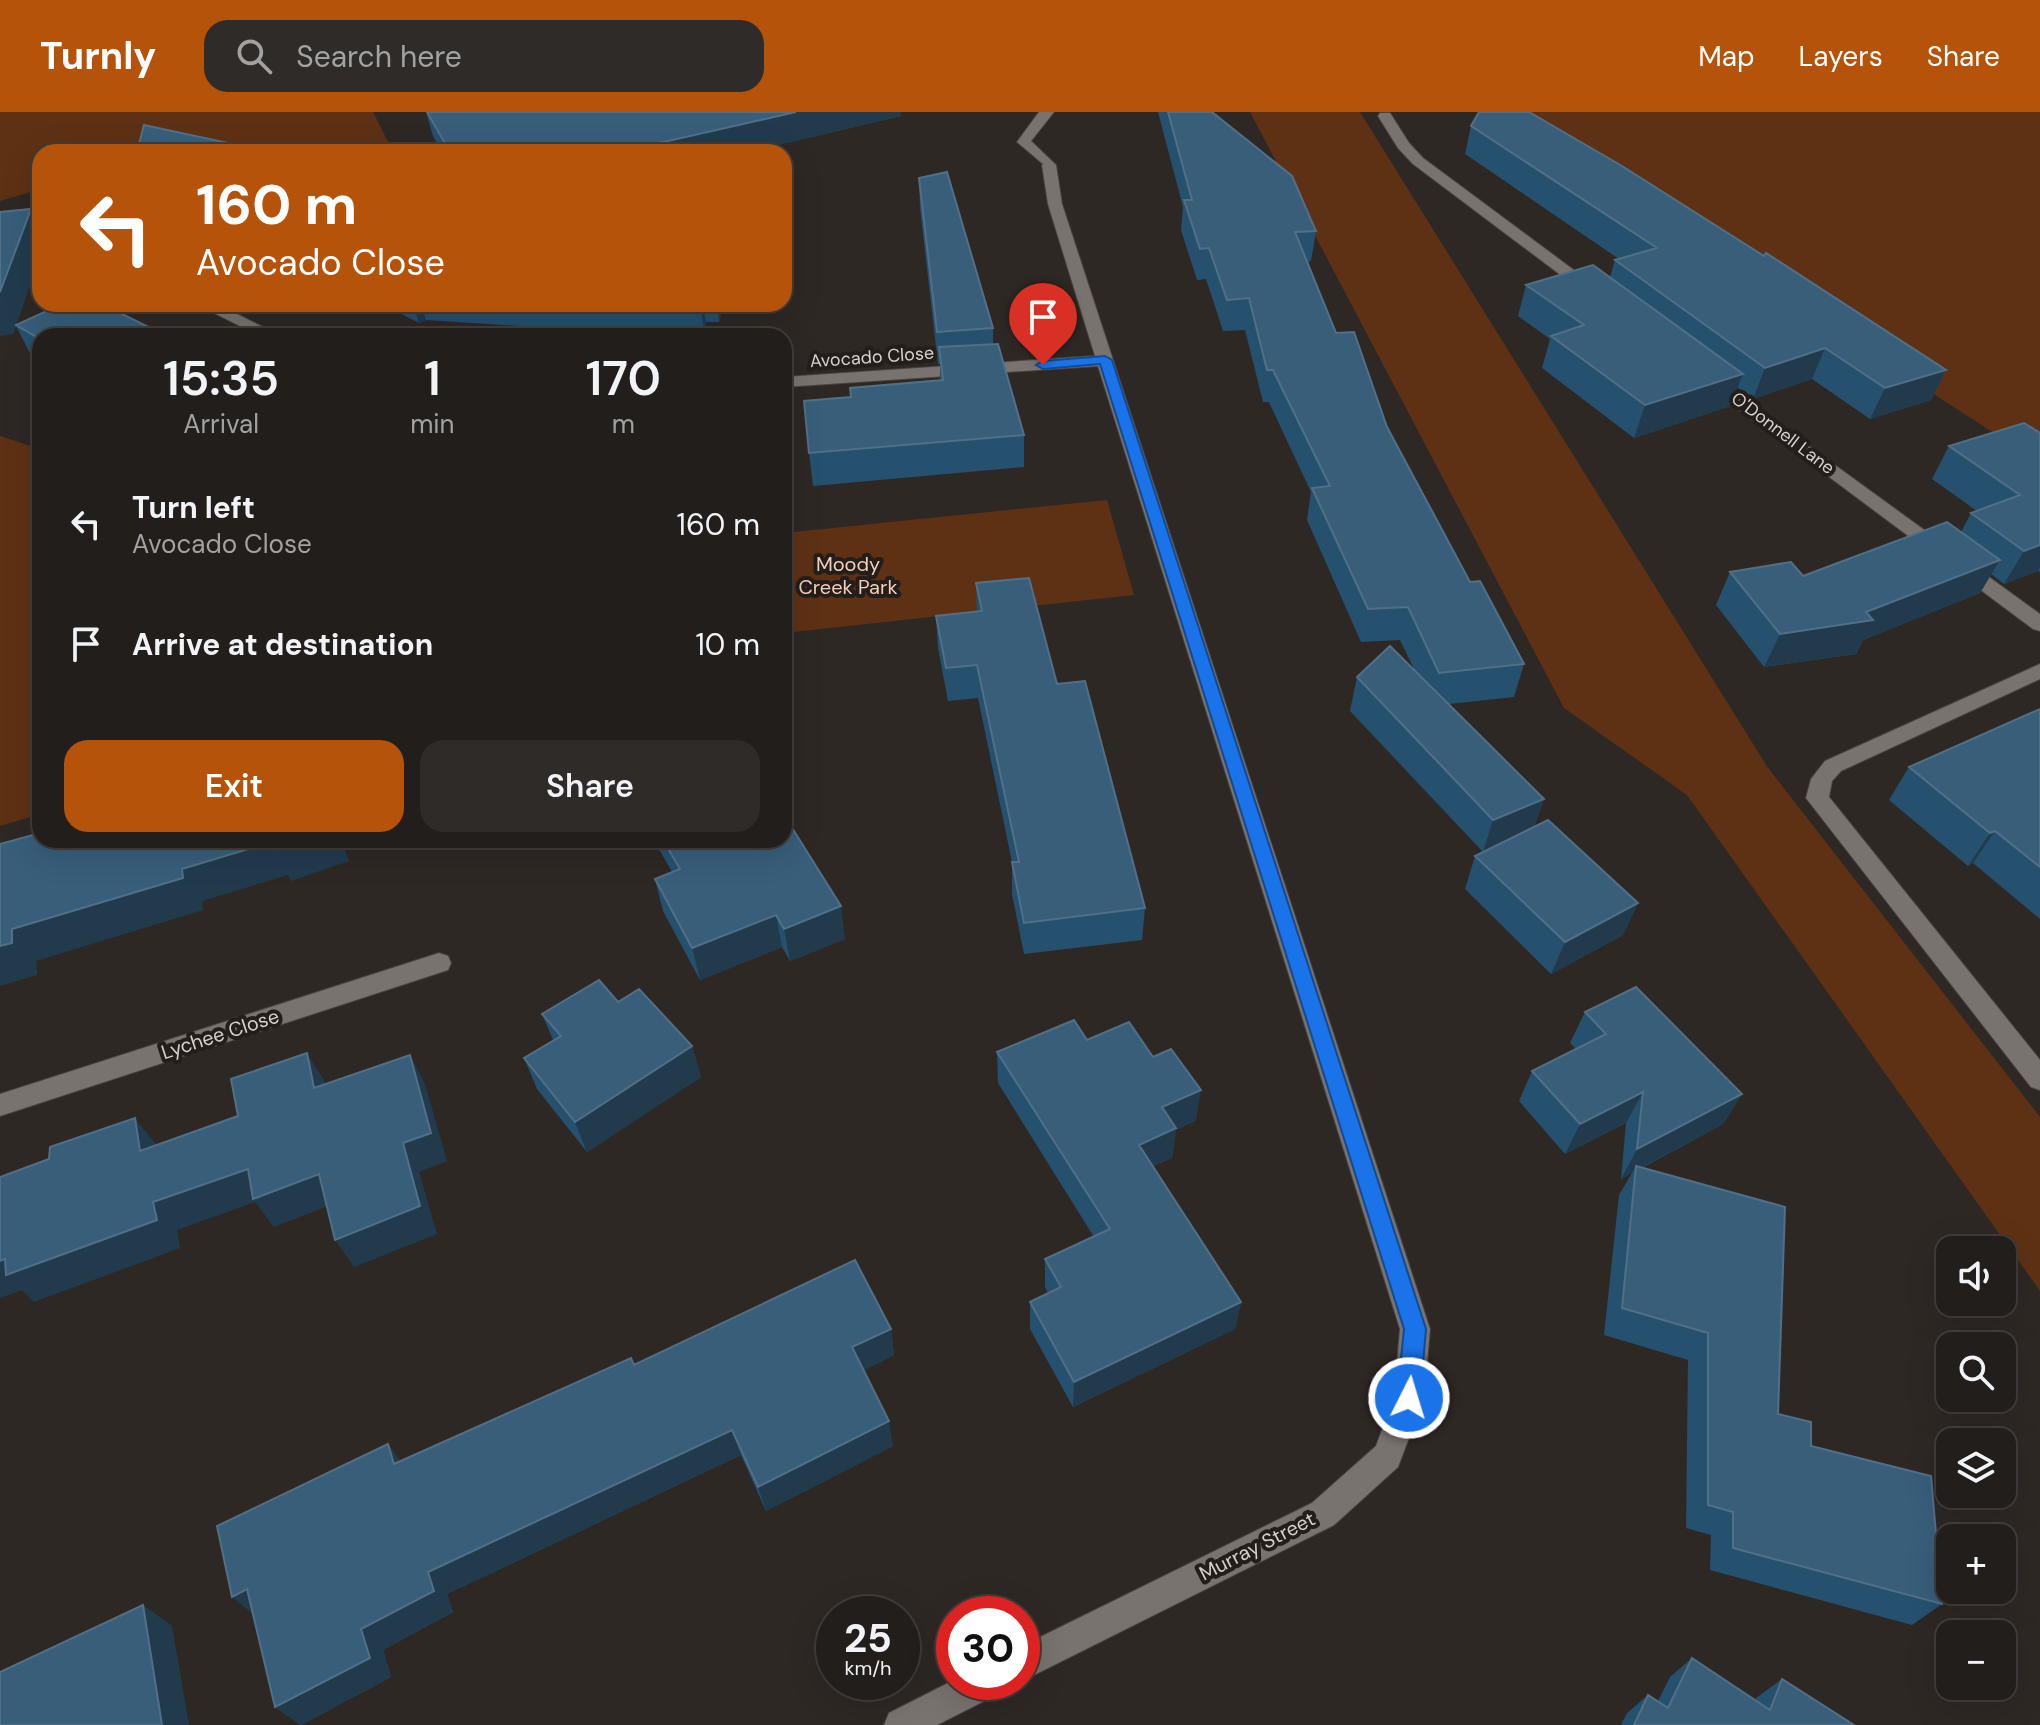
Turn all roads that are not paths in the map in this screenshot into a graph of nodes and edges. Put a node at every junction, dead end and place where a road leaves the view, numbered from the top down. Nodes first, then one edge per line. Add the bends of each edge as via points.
1 (1047, 112) edge
2 (1385, 116) dead end
3 (1605, 301) edge
4 (221, 312) edge
5 (256, 328) edge
6 (1105, 360) junction
7 (1694, 367) edge
8 (792, 381) edge
9 (2040, 624) edge
10 (2040, 671) edge
11 (439, 963) dead end
12 (2040, 1079) edge
13 (0, 1105) edge
14 (1040, 1655) edge
15 (950, 1700) edge
16 (901, 1725) edge

1 - 6 street, Murray Street via 1024,142 1049,165 1055,204
2 - 3 street via 1418,161
4 - 5 street
6 - 8 street, Avocado Close
6 - 14 street, Murray Street via 1415,1329 1409,1398 1387,1456 1323,1514
7 - 9 street, O'Donnell Lane
10 - 12 street via 1833,766 1822,779 1817,798
11 - 13 street, Lychee Close
15 - 16 street

